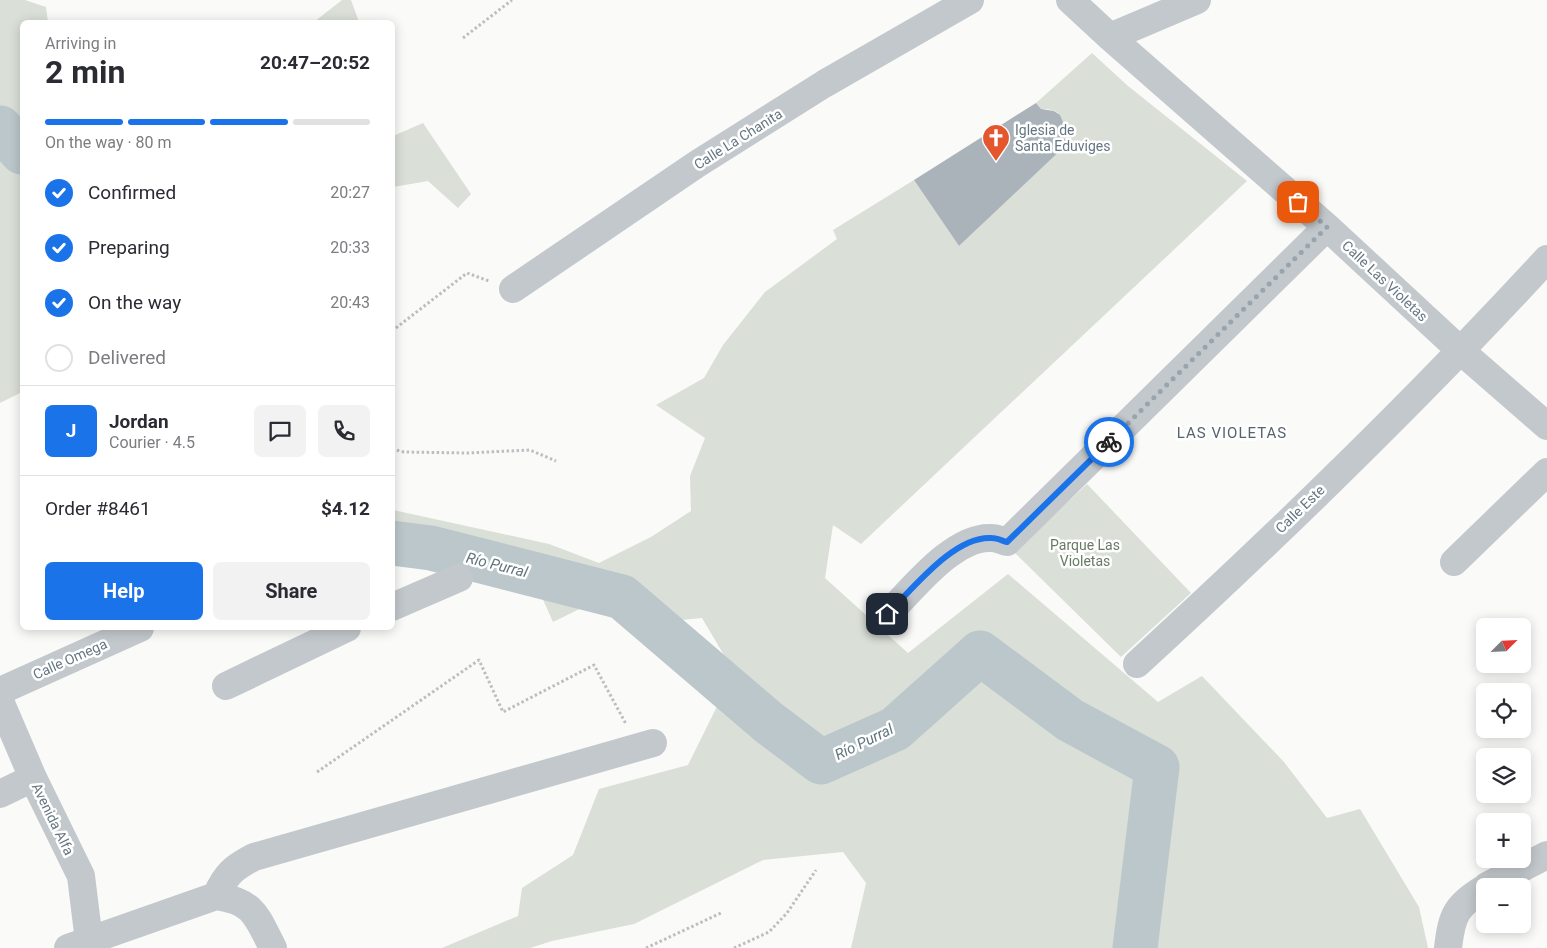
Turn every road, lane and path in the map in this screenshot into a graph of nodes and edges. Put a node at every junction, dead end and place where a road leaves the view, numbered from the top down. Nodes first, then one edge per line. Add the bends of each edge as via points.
1 (512, 0) edge
2 (970, 0) edge
3 (1070, 0) edge
4 (1197, 0) edge
5 (1110, 37) junction
6 (463, 38) dead end
7 (1327, 227) junction
8 (1547, 259) edge
9 (513, 289) joint
10 (395, 329) edge
11 (1462, 352) junction
12 (1547, 426) edge
13 (395, 450) edge
14 (556, 461) dead end
15 (1547, 472) edge
16 (1454, 562) dead end
17 (459, 578) dead end
18 (395, 606) edge
19 (887, 614) dead end
20 (136, 630) edge
21 (343, 630) edge
22 (1137, 664) dead end
23 (226, 686) dead end
24 (0, 691) edge
25 (0, 701) edge
26 (646, 746) joint
27 (317, 772) dead end
28 (33, 778) junction
29 (0, 794) edge
30 (1547, 855) edge
31 (816, 870) dead end
32 (1504, 878) edge
33 (1476, 894) edge
34 (216, 896) junction
35 (721, 913) dead end
36 (78, 945) edge
37 (273, 948) edge
38 (646, 948) edge
39 (734, 948) edge
40 (1448, 948) edge

1 - 6 path
2 - 9 street, Calle La Chanita via 824,84 697,164
3 - 5 street, Calle Las Violetas
4 - 5 street
5 - 7 street, Calle Las Violetas
7 - 11 street, Calle Las Violetas
7 - 19 street via 1007,542 980,539 951,552
8 - 11 street, Calle Este
9 - 10 path via 467,273
11 - 12 street, Calle Las Violetas
11 - 22 street, Calle Este
13 - 14 path via 467,453 530,450
15 - 16 street
17 - 18 street
20 - 24 street, Calle Omega
21 - 23 street
25 - 28 street, Avenida Alfa
26 - 27 path via 594,664 503,712 479,660
26 - 34 street via 254,857 224,878
28 - 29 street
28 - 36 street, Avenida Alfa via 81,876
30 - 32 street
31 - 39 path via 787,913 769,932
33 - 40 street via 1451,922
34 - 36 street
34 - 37 street via 238,899 254,913
35 - 38 path

